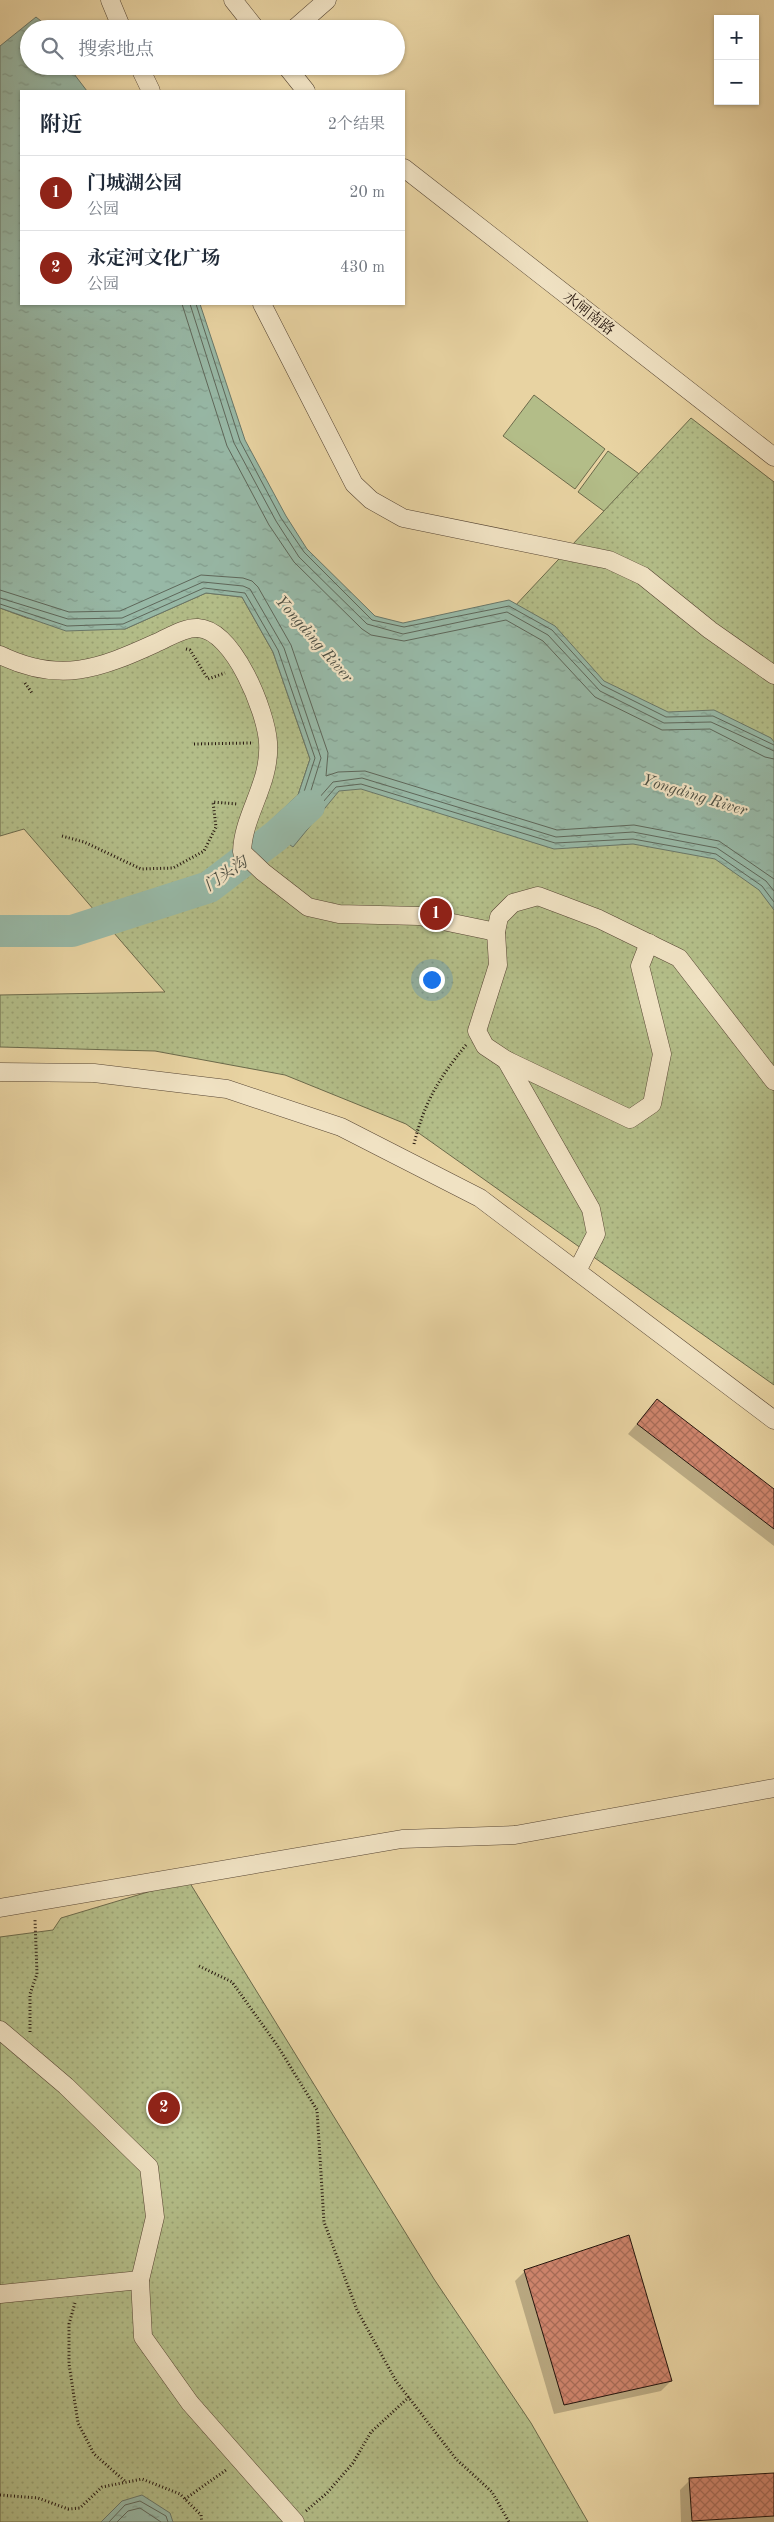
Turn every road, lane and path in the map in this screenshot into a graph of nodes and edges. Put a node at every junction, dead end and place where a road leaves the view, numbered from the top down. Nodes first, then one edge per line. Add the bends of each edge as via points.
1 (110, 0) edge
2 (233, 0) edge
3 (327, 0) edge
4 (118, 20) edge
5 (249, 20) edge
6 (304, 20) edge
7 (143, 75) edge
8 (293, 75) edge
9 (151, 90) edge
10 (305, 90) edge
11 (405, 169) edge
12 (263, 305) edge
13 (774, 457) edge
14 (162, 640) junction
15 (0, 655) edge
16 (774, 675) edge
17 (208, 679) dead end
18 (268, 743) junction
19 (194, 744) dead end
20 (213, 802) dead end
21 (62, 836) dead end
22 (496, 932) junction
23 (649, 943) junction
24 (477, 1031) junction
25 (506, 1060) junction
26 (0, 1072) edge
27 (774, 1081) edge
28 (409, 1162) junction
29 (576, 1272) junction
30 (774, 1420) edge
31 (774, 1788) edge
32 (35, 1902) junction
33 (0, 1908) edge
34 (199, 1966) dead end
35 (0, 2030) edge
36 (27, 2053) junction
37 (140, 2280) junction
38 (80, 2286) junction
39 (0, 2294) edge
40 (409, 2397) junction
41 (241, 2459) junction
42 (127, 2482) junction
43 (0, 2495) edge
44 (185, 2499) junction
45 (202, 2522) edge
46 (295, 2522) edge
47 (509, 2522) edge

1 - 4 street
2 - 5 street
3 - 6 street
7 - 9 street
8 - 10 street
11 - 13 street, 水闸南路
12 - 16 street via 354,484 371,500 403,518 609,560 643,576 710,630
14 - 15 street via 99,665 71,672 56,672
14 - 17 path via 190,650
14 - 18 street via 199,628 216,635 234,653 247,676
18 - 19 path
18 - 22 street via 261,792 246,826 242,852 262,872 308,907 339,914 419,916
20 - 21 path via 216,827 204,851 173,868 141,869 84,842
22 - 23 street via 498,917 513,904 538,896 599,919
22 - 24 street via 498,965
23 - 25 street via 640,966 662,1054 652,1104 630,1119
23 - 27 street via 678,958
24 - 25 street via 485,1046
24 - 28 path via 435,1085 419,1124
25 - 29 street via 591,1209 596,1234
26 - 28 street via 94,1073 227,1088 341,1127
28 - 29 street via 480,1198
29 - 30 street
31 - 32 street via 515,1835 402,1839
32 - 33 street
32 - 36 path via 37,1974 30,1994
34 - 40 path via 232,1982 277,2045 317,2110 324,2222 357,2310 396,2381
35 - 36 street
36 - 37 street via 66,2086 149,2167 155,2217
37 - 38 street
37 - 41 street via 143,2337 190,2403
38 - 39 street
38 - 42 path via 69,2324 69,2364 78,2422 94,2454
40 - 46 path via 371,2432 353,2463
40 - 47 path via 456,2458 492,2492
41 - 44 path
41 - 46 street
42 - 43 path via 102,2487 80,2508 68,2509 38,2498
42 - 44 path via 142,2479
44 - 45 path via 201,2515

